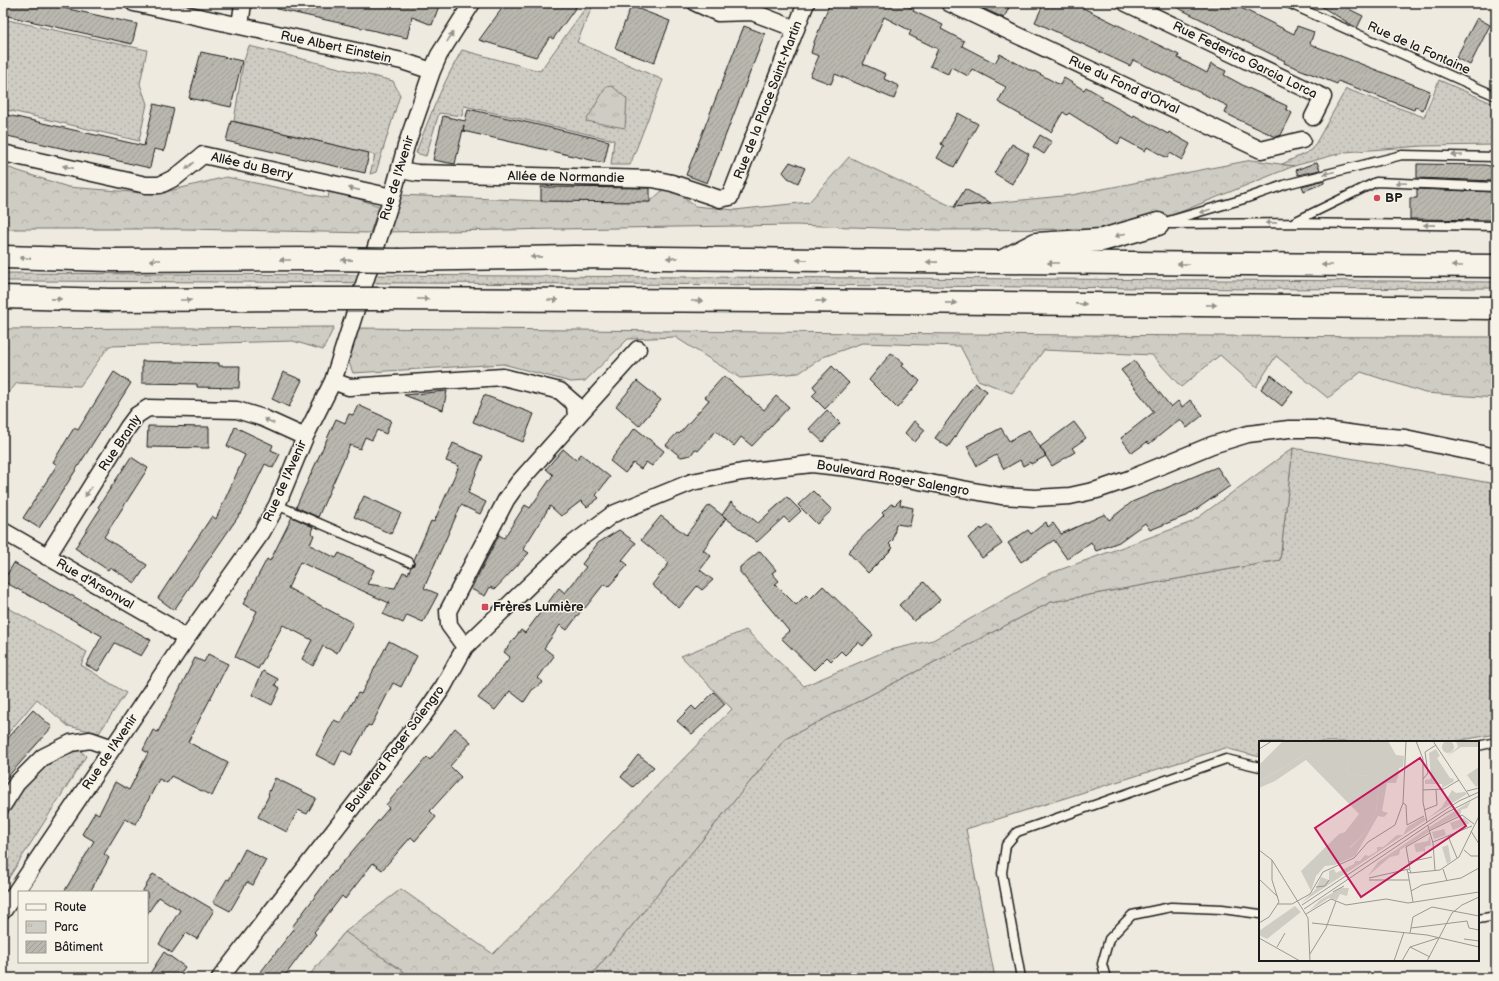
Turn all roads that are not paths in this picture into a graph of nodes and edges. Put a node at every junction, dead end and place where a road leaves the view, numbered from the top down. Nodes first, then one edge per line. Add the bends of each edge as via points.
1 (134, 3) edge
2 (243, 3) edge
3 (472, 3) edge
4 (696, 3) edge
5 (806, 3) edge
6 (949, 3) edge
7 (1126, 3) edge
8 (1288, 3) edge
9 (240, 26) junction
10 (796, 29) junction
11 (432, 72) junction
12 (1496, 96) edge
13 (1314, 117) dead end
14 (1302, 140) dead end
15 (3, 153) edge
16 (1496, 156) edge
17 (400, 170) junction
18 (1496, 187) edge
19 (392, 197) junction
20 (730, 197) joint
21 (1292, 223) junction
22 (1158, 224) junction
23 (1496, 226) edge
24 (3, 257) edge
25 (999, 262) junction
26 (1496, 266) edge
27 (3, 298) edge
28 (1496, 308) edge
29 (638, 349) dead end
30 (333, 381) junction
31 (576, 418) junction
32 (305, 437) junction
33 (1396, 437) junction
34 (1496, 457) edge
35 (1496, 466) edge
36 (278, 504) junction
37 (3, 531) edge
38 (47, 557) junction
39 (409, 562) dead end
40 (186, 639) junction
41 (465, 647) junction
42 (1496, 742) edge
43 (1479, 746) edge
44 (113, 748) junction
45 (1259, 767) edge
46 (3, 805) edge
47 (3, 910) edge
48 (1259, 914) edge
49 (1496, 916) edge
50 (1479, 919) edge
51 (220, 978) edge
52 (1021, 978) edge
53 (1106, 978) edge

1 - 9 street, Rue Albert Einstein
2 - 9 street
11 -> 3 street, Rue de l'Avenir via 439,55
4 - 10 street via 718,13 752,12
5 - 10 street, Rue de la Place Saint-Martin
6 - 14 street, Rue du Fond d'Orval via 1261,150
7 - 13 street, Rue Federico Garcia Lorca via 1323,97
8 - 12 lane, Rue de la Fontaine
9 - 11 street, Rue Albert Einstein via 402,61
10 - 20 street, Rue de la Place Saint-Martin
11 - 17 street, Rue de l'Avenir
19 -> 15 street, Allée du Berry via 203,155 176,177 160,185 146,185
16 -> 22 lane via 1402,155 1287,184
17 - 19 street, Rue de l'Avenir
17 - 20 street, Allée de Normandie via 418,173 653,179 720,199
18 -> 21 lane via 1376,182
19 - 30 street, Rue de l'Avenir
21 -> 22 lane
23 -> 21 lane
22 -> 25 highway via 1102,240 1036,244
25 -> 24 highway, bridge via 575,257 399,260 112,260
26 -> 25 highway
27 -> 28 highway, bridge via 774,301
29 - 31 street
30 - 31 street via 349,387 503,376 560,391 575,404
30 - 32 street, Rue de l'Avenir
31 - 41 street via 506,500 448,611 449,625
32 - 36 street, Rue de l'Avenir
32 -> 38 street, Rue Branly via 238,410 148,408 137,415 128,427
33 - 34 street, Boulevard Roger Salengro
33 - 35 street via 1400,446
33 - 41 street, Boulevard Roger Salengro via 1318,429 1289,429 1248,434 1212,445 1097,490 1056,497 1001,496 848,468 812,464 742,472 692,482 613,514 570,546
36 - 39 lane
36 - 40 street, Rue de l'Avenir via 262,532
37 - 38 street, Rue d'Arsonval
38 - 40 street, Rue d'Arsonval via 167,625
40 - 44 street, Rue de l'Avenir
41 - 51 street, Boulevard Roger Salengro via 443,687 423,716
42 - 43 lane
44 - 46 street via 90,740 71,742 43,757 17,783
44 - 47 street, Rue de l'Avenir
45 - 52 lane via 1226,759 1017,832 1006,845 1002,873
48 - 53 lane via 1171,907 1132,914 1109,939 1102,964
49 - 50 lane

